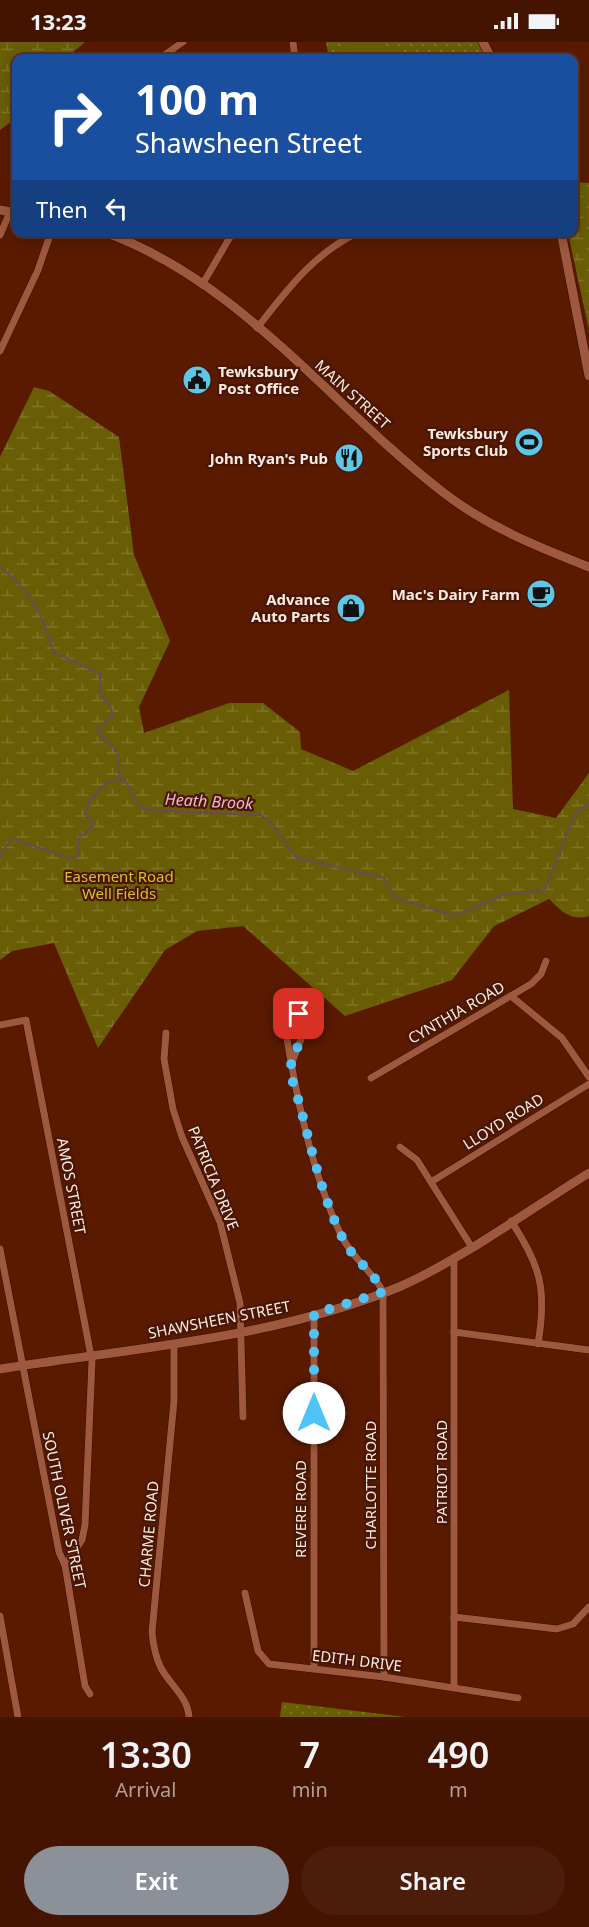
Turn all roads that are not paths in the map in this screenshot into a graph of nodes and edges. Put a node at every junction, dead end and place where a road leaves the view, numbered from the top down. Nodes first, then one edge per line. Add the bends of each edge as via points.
1 (183, 42) edge
2 (166, 54) edge
3 (9, 212) edge
4 (0, 235) edge
5 (49, 237) edge
6 (115, 237) edge
7 (230, 237) edge
8 (350, 237) edge
9 (562, 237) edge
10 (202, 285) junction
11 (257, 327) junction
12 (0, 351) edge
13 (589, 376) edge
14 (589, 567) edge
15 (546, 961) dead end
16 (511, 996) junction
17 (0, 1025) edge
18 (166, 1034) dead end
19 (291, 1065) junction
20 (589, 1077) edge
21 (370, 1078) dead end
22 (589, 1084) edge
23 (400, 1147) dead end
24 (589, 1173) edge
25 (431, 1182) junction
26 (511, 1221) junction
27 (471, 1246) junction
28 (0, 1249) edge
29 (454, 1257) junction
30 (383, 1292) junction
31 (314, 1314) junction
32 (243, 1332) junction
33 (454, 1332) junction
34 (174, 1344) junction
35 (538, 1344) junction
36 (589, 1350) edge
37 (92, 1357) junction
38 (23, 1366) junction
39 (0, 1369) edge
40 (243, 1417) dead end
41 (65, 1564) junction
42 (245, 1593) dead end
43 (589, 1607) edge
44 (0, 1616) edge
45 (454, 1617) junction
46 (314, 1668) junction
47 (384, 1677) junction
48 (454, 1687) junction
49 (90, 1694) dead end
50 (518, 1698) dead end
51 (18, 1717) edge
52 (189, 1717) edge

1 - 2 street
3 - 4 street
5 - 12 street
6 - 10 main road, MAIN STREET
7 - 10 street
8 - 11 street via 303,271
9 - 13 main road
10 - 11 main road, MAIN STREET
11 - 14 main road, MAIN STREET via 444,494 521,540
15 - 16 street, CYNTHIA ROAD via 537,980
16 - 20 street via 562,1038
16 - 21 street, CYNTHIA ROAD
17 - 37 street, AMOS STREET via 26,1020
18 - 32 street, PATRICIA DRIVE via 164,1059 173,1109 225,1238
19 - 19 street via 304,1029 302,1017 295,1014 284,1020
19 - 30 street via 335,1220 355,1260
22 - 25 street, LLOYD ROAD
23 - 25 street via 414,1156
24 - 26 main road, SHAWSHEEN STREET
25 - 27 street
26 - 27 main road, SHAWSHEEN STREET
26 - 35 street via 541,1279 543,1311
27 - 29 main road, SHAWSHEEN STREET
28 - 38 street, SOUTH OLIVER STREET
29 - 30 main road, SHAWSHEEN STREET
29 - 33 street, PATRIOT ROAD
30 - 31 main road, SHAWSHEEN STREET
30 - 47 street, CHARLOTTE ROAD
31 - 32 main road, SHAWSHEEN STREET
31 - 46 street, REVERE ROAD
32 - 34 main road, SHAWSHEEN STREET
32 - 40 street, PATRICIA DRIVE
33 - 35 street
33 - 45 street, PATRIOT ROAD
34 - 37 main road, SHAWSHEEN STREET
34 - 52 street, CHARME ROAD via 174,1401 152,1632 161,1667 186,1703
35 - 36 street
37 - 38 main road, SHAWSHEEN STREET
37 - 41 street, AMOS STREET via 85,1525 82,1540
38 - 39 main road, SHAWSHEEN STREET
38 - 41 street, SOUTH OLIVER STREET via 59,1552
41 - 49 street, SOUTH OLIVER STREET via 85,1686
42 - 46 street, EDITH DRIVE via 256,1644 265,1661
43 - 45 street via 573,1624 557,1629
44 - 51 street
45 - 48 street, PATRIOT ROAD
46 - 47 street, EDITH DRIVE
47 - 48 street, EDITH DRIVE
48 - 50 street, EDITH DRIVE

